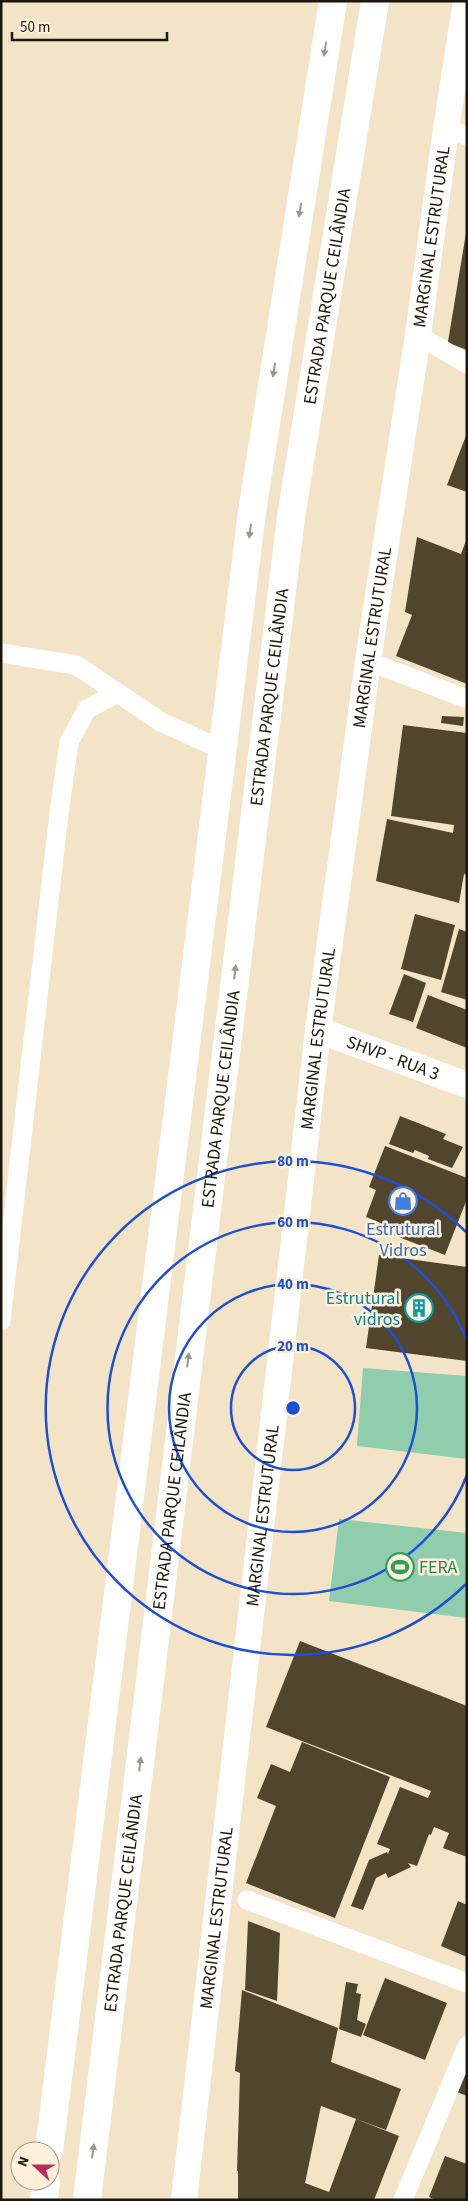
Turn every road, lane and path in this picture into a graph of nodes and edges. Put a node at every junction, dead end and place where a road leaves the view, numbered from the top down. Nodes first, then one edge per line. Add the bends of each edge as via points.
1 (333, 1) edge
2 (375, 1) edge
3 (466, 1) edge
4 (457, 132) edge
5 (418, 335) junction
6 (467, 364) edge
7 (1, 653) edge
8 (368, 660) junction
9 (118, 693) junction
10 (467, 699) edge
11 (223, 750) junction
12 (318, 1030) junction
13 (467, 1085) edge
14 (1, 1321) edge
15 (247, 1900) dead end
16 (467, 1983) edge
17 (467, 2046) edge
18 (50, 2141) edge
19 (87, 2200) edge
20 (184, 2200) edge
21 (403, 2200) edge

1 -> 11 highway via 252,512
19 -> 2 highway, ESTRADA PARQUE CEILÂNDIA via 291,517
3 - 4 main road, MARGINAL ESTRUTURAL
4 - 5 main road, MARGINAL ESTRUTURAL
5 - 6 street
5 - 8 main road, MARGINAL ESTRUTURAL
7 - 9 street via 76,664
8 - 10 street
8 - 12 main road, MARGINAL ESTRUTURAL
9 - 11 street via 161,722
9 - 14 street via 87,708 69,742
11 - 18 highway
12 - 13 main road, SHVP - RUA 3
12 - 20 main road, MARGINAL ESTRUTURAL
15 - 16 street
17 - 21 street

